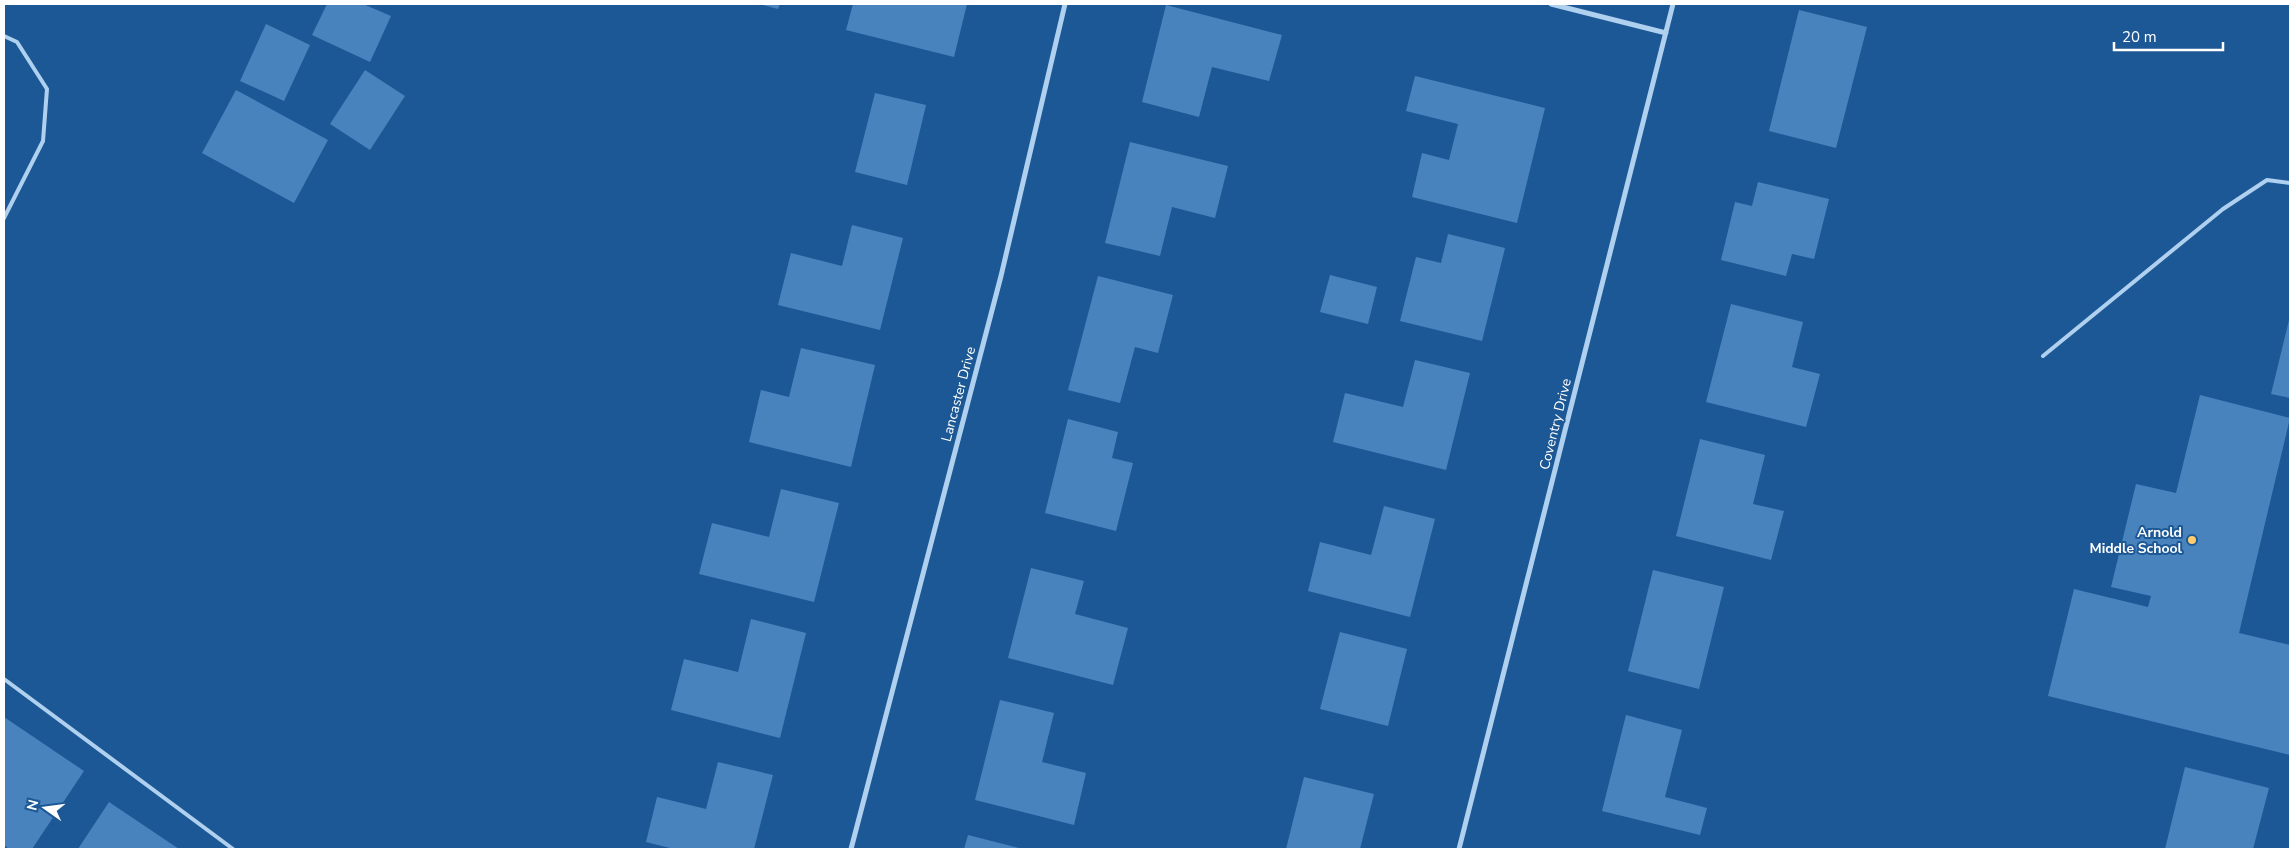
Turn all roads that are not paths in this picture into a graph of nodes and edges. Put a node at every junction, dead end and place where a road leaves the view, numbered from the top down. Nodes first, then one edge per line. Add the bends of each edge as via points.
1 (1065, 4) edge
2 (1551, 4) edge
3 (1673, 4) edge
4 (1666, 33) junction
5 (4, 36) edge
6 (2290, 183) edge
7 (4, 218) edge
8 (2043, 356) dead end
9 (4, 679) edge
10 (233, 849) edge
11 (851, 849) edge
12 (1459, 849) edge

1 - 11 street, Lancaster Drive via 1000,276
2 - 4 street
3 - 4 street, Coventry Drive
4 - 12 street, Coventry Drive
5 - 7 lane via 17,42 46,89 43,141
6 - 8 lane via 2267,180 2223,209
9 - 10 lane

